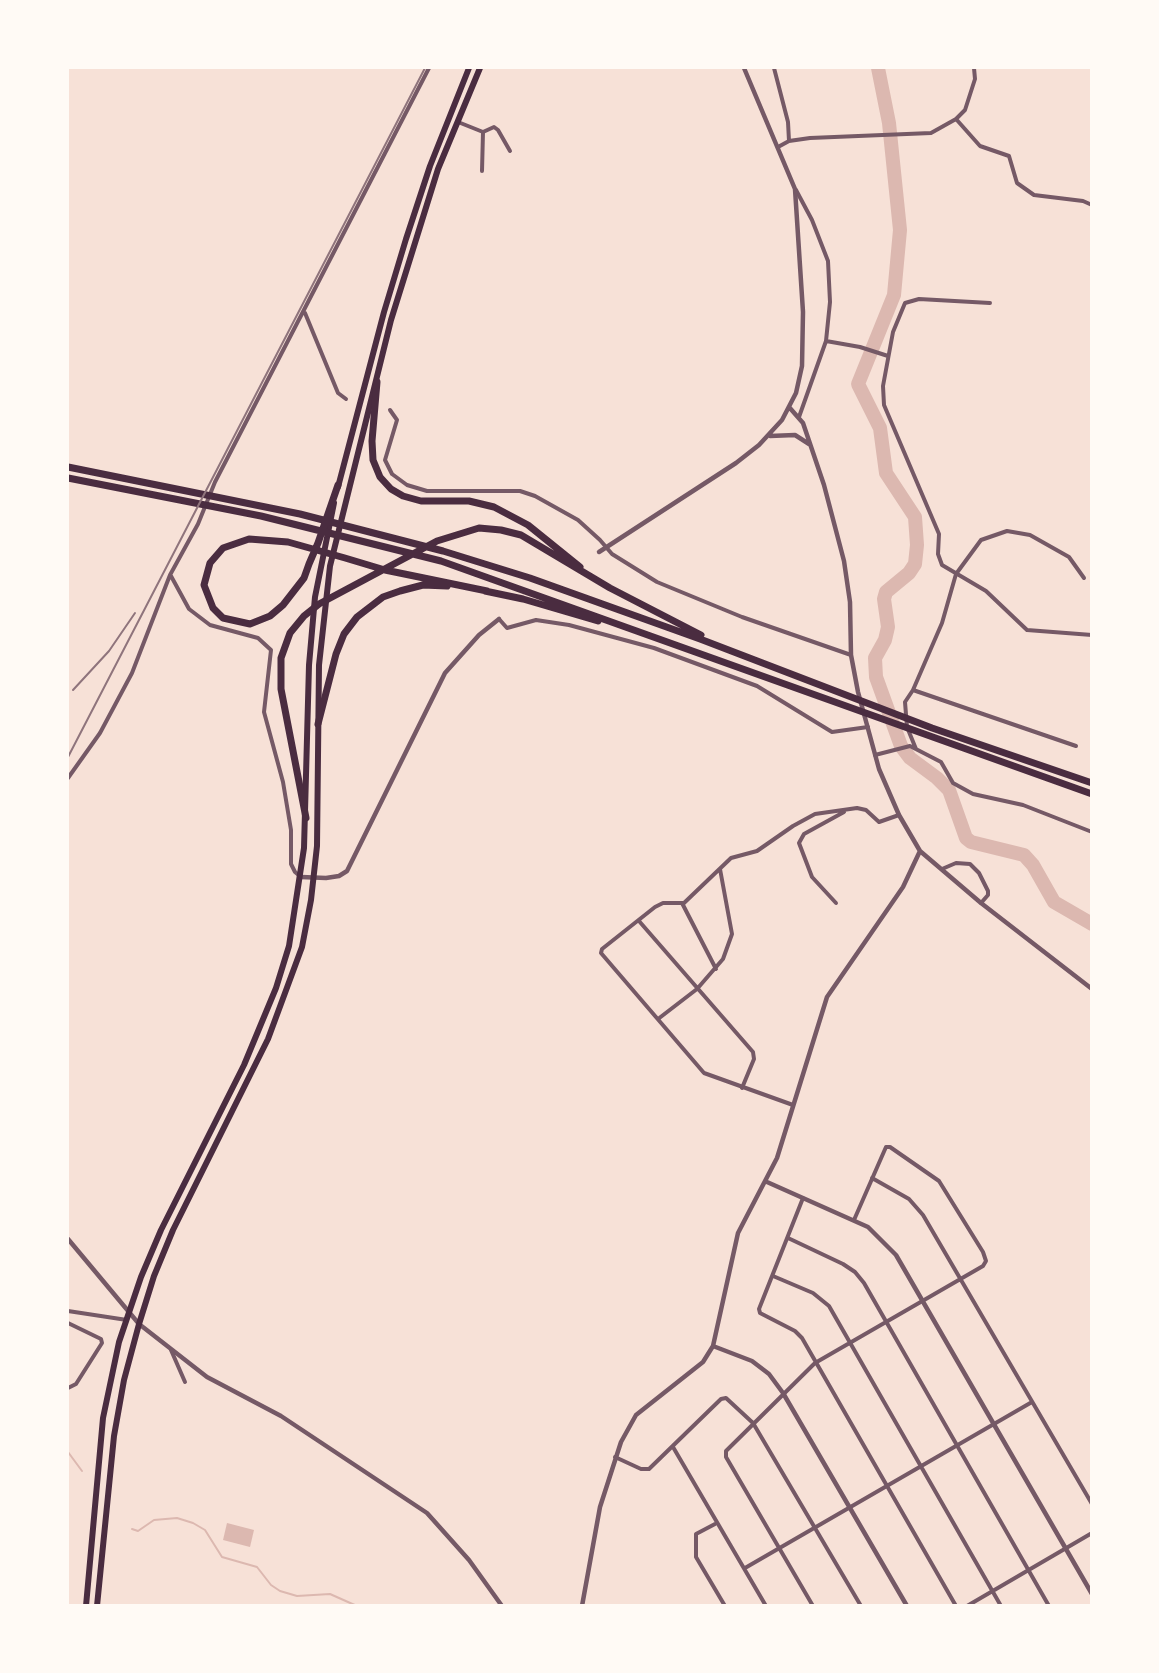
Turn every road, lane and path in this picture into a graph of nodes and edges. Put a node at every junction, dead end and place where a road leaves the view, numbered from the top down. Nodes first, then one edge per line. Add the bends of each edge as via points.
1 (429, 68) edge
2 (469, 68) edge
3 (480, 68) edge
4 (744, 68) edge
5 (774, 68) edge
6 (974, 68) edge
7 (956, 119) junction
8 (458, 122) junction
9 (483, 132) junction
10 (789, 141) junction
11 (778, 147) junction
12 (510, 152) dead end
13 (482, 171) dead end
14 (795, 189) junction
15 (1092, 204) edge
16 (990, 303) dead end
17 (304, 312) junction
18 (826, 341) junction
19 (886, 355) junction
20 (377, 382) junction
21 (346, 399) dead end
22 (789, 407) junction
23 (390, 410) dead end
24 (799, 417) junction
25 (768, 436) junction
26 (811, 445) junction
27 (68, 467) edge
28 (68, 478) edge
29 (338, 485) junction
30 (605, 549) junction
31 (599, 552) dead end
32 (956, 574) junction
33 (170, 575) junction
34 (1084, 578) dead end
35 (610, 588) junction
36 (487, 591) junction
37 (499, 619) joint
38 (650, 635) junction
39 (1092, 635) edge
40 (851, 655) junction
41 (813, 682) junction
42 (913, 690) junction
43 (318, 724) junction
44 (868, 727) junction
45 (1076, 746) dead end
46 (916, 749) junction
47 (875, 755) junction
48 (68, 778) edge
49 (1092, 783) edge
50 (1092, 794) edge
51 (844, 812) junction
52 (899, 815) junction
53 (306, 818) junction
54 (1092, 832) edge
55 (920, 851) junction
56 (720, 869) junction
57 (942, 869) junction
58 (301, 877) junction
59 (314, 879) junction
60 (682, 903) junction
61 (836, 903) dead end
62 (981, 903) junction
63 (639, 921) junction
64 (716, 970) junction
65 (698, 989) junction
66 (1092, 989) edge
67 (658, 1019) junction
68 (742, 1088) junction
69 (793, 1105) junction
70 (872, 1178) junction
71 (767, 1182) junction
72 (803, 1198) junction
73 (854, 1220) junction
74 (788, 1238) junction
75 (68, 1239) edge
76 (773, 1276) junction
77 (960, 1278) junction
78 (921, 1302) junction
79 (68, 1311) edge
80 (128, 1316) junction
81 (68, 1323) edge
82 (885, 1323) junction
83 (139, 1324) junction
84 (850, 1344) junction
85 (713, 1346) junction
86 (171, 1349) junction
87 (815, 1363) junction
88 (185, 1382) dead end
89 (68, 1389) edge
90 (783, 1393) junction
91 (1032, 1402) junction
92 (753, 1423) junction
93 (995, 1423) junction
94 (957, 1446) junction
95 (673, 1447) junction
96 (614, 1457) junction
97 (922, 1467) junction
98 (886, 1486) junction
99 (1092, 1504) edge
100 (850, 1506) junction
101 (716, 1524) junction
102 (815, 1527) junction
103 (1092, 1533) edge
104 (780, 1549) junction
105 (1065, 1550) junction
106 (745, 1568) junction
107 (1028, 1570) junction
108 (993, 1590) junction
109 (1092, 1594) edge
110 (86, 1605) edge
111 (97, 1605) edge
112 (502, 1605) edge
113 (582, 1605) edge
114 (725, 1605) edge
115 (766, 1605) edge
116 (813, 1605) edge
117 (861, 1605) edge
118 (907, 1605) edge
119 (956, 1605) edge
120 (967, 1605) edge
121 (1001, 1605) edge
122 (1049, 1605) edge

1 - 17 street
2 - 29 highway via 406,239
3 - 8 highway
4 - 11 street
5 - 10 street
6 - 7 street via 971,97
7 - 10 street via 931,133
7 - 15 street via 980,146 1009,156 1017,183 1034,195
8 - 9 street
8 - 20 highway via 438,169 413,249
9 - 12 street via 494,127
9 - 13 street
10 - 11 street
11 - 14 street
14 - 18 street via 828,261 830,302
14 - 22 street via 803,312 802,366
16 - 19 street via 910,300 900,308
17 - 21 street via 338,393
17 - 33 street
18 - 19 street
18 - 24 street
19 - 32 street via 884,405 939,534 942,565
20 - 35 highway via 373,460 380,477 391,489 421,501 469,501 513,515
20 - 43 highway via 330,566 321,635
22 - 24 street
22 - 25 street
23 - 30 street via 397,420 386,460 392,474 407,485 427,491 520,491 578,520
24 - 26 street
25 - 26 street via 795,435
25 - 30 street via 736,463
26 - 40 street via 844,561
27 - 41 highway via 368,530 530,578
28 - 38 highway via 364,540 441,561
29 - 36 highway via 304,578 283,605 270,616 250,624 223,618 206,597 205,576 223,548 249,539 288,542 345,558
29 - 53 highway via 314,609
30 - 31 street
30 - 40 street via 657,582
32 - 34 street via 981,540 995,533 1017,531 1041,539 1069,557
32 - 39 street via 986,591 1027,630
32 - 42 street via 942,623
33 - 48 street via 132,673 100,733
33 - 58 street via 189,609 202,620 258,638 271,650 264,712 283,782 291,830 291,864
35 - 41 highway via 702,635
35 - 53 highway via 521,535 490,528 454,533 347,588 304,616 290,633 281,658 280,689
36 - 38 highway
36 - 43 highway via 423,585 382,597 344,634
37 - 44 street via 507,628 536,620 654,648 757,686 832,732
37 - 59 street via 445,673 347,871
38 - 50 highway
40 - 44 street
41 - 49 highway
42 - 45 street
42 - 46 street via 903,708
43 - 59 highway
44 - 47 street
46 - 47 street via 910,746
46 - 54 street via 941,762 952,783 973,794 1023,805
47 - 52 street
51 - 52 street via 866,810 879,822
51 - 56 street via 815,814 757,852 731,858
51 - 61 street via 804,834 799,843 812,877
52 - 55 street
53 - 58 highway
55 - 57 street
55 - 69 street via 903,887 827,997
56 - 60 street
56 - 64 street via 732,934
57 - 62 street
57 - 62 street via 956,863 970,864 988,891
58 - 59 street
58 - 80 highway via 289,946 267,1012 161,1230
59 - 83 highway via 302,947 288,989 260,1055 178,1220
60 - 63 street via 663,903
60 - 64 street
62 - 66 street
63 - 65 street
63 - 67 street via 624,929 601,954
64 - 65 street
65 - 67 street
65 - 68 street via 753,1052 754,1059
67 - 68 street via 704,1073
68 - 69 street
69 - 71 street
70 - 73 street
70 - 77 street via 909,1199 923,1215
70 - 77 street via 886,1147 939,1181 986,1261
71 - 72 street
71 - 85 street via 738,1233
72 - 73 street
72 - 74 street
73 - 78 street via 886,1242
74 - 76 street
74 - 82 street via 855,1272
75 - 80 street
76 - 84 street via 813,1293 829,1306
76 - 87 street via 760,1313 795,1330
77 - 78 street
77 - 91 street
78 - 82 street
78 - 93 street
79 - 80 street
80 - 83 street
80 - 110 highway via 103,1418
81 - 89 street via 102,1343 76,1384
82 - 84 street
82 - 94 street
83 - 86 street
83 - 111 highway via 114,1436
84 - 87 street
84 - 97 street
85 - 90 street via 752,1361 769,1374
85 - 96 street via 703,1362 636,1415
86 - 88 street
86 - 112 street via 207,1377 281,1416 407,1498 469,1560
87 - 90 street
87 - 98 street
90 - 92 street
90 - 100 street
91 - 93 street
91 - 99 street
92 - 95 street via 726,1398 721,1399
92 - 102 street
92 - 104 street via 726,1450 726,1456
93 - 94 street
93 - 105 street
94 - 97 street
94 - 107 street
95 - 96 street via 649,1469
95 - 101 street
96 - 113 street via 600,1507
97 - 98 street
97 - 108 street
98 - 100 street
98 - 119 street
100 - 102 street
100 - 118 street
101 - 106 street
101 - 114 street via 696,1534 696,1557
102 - 104 street
102 - 117 street
103 - 105 street
104 - 106 street
104 - 116 street
105 - 107 street
105 - 109 street
106 - 115 street
107 - 108 street
107 - 122 street
108 - 120 street
108 - 121 street

